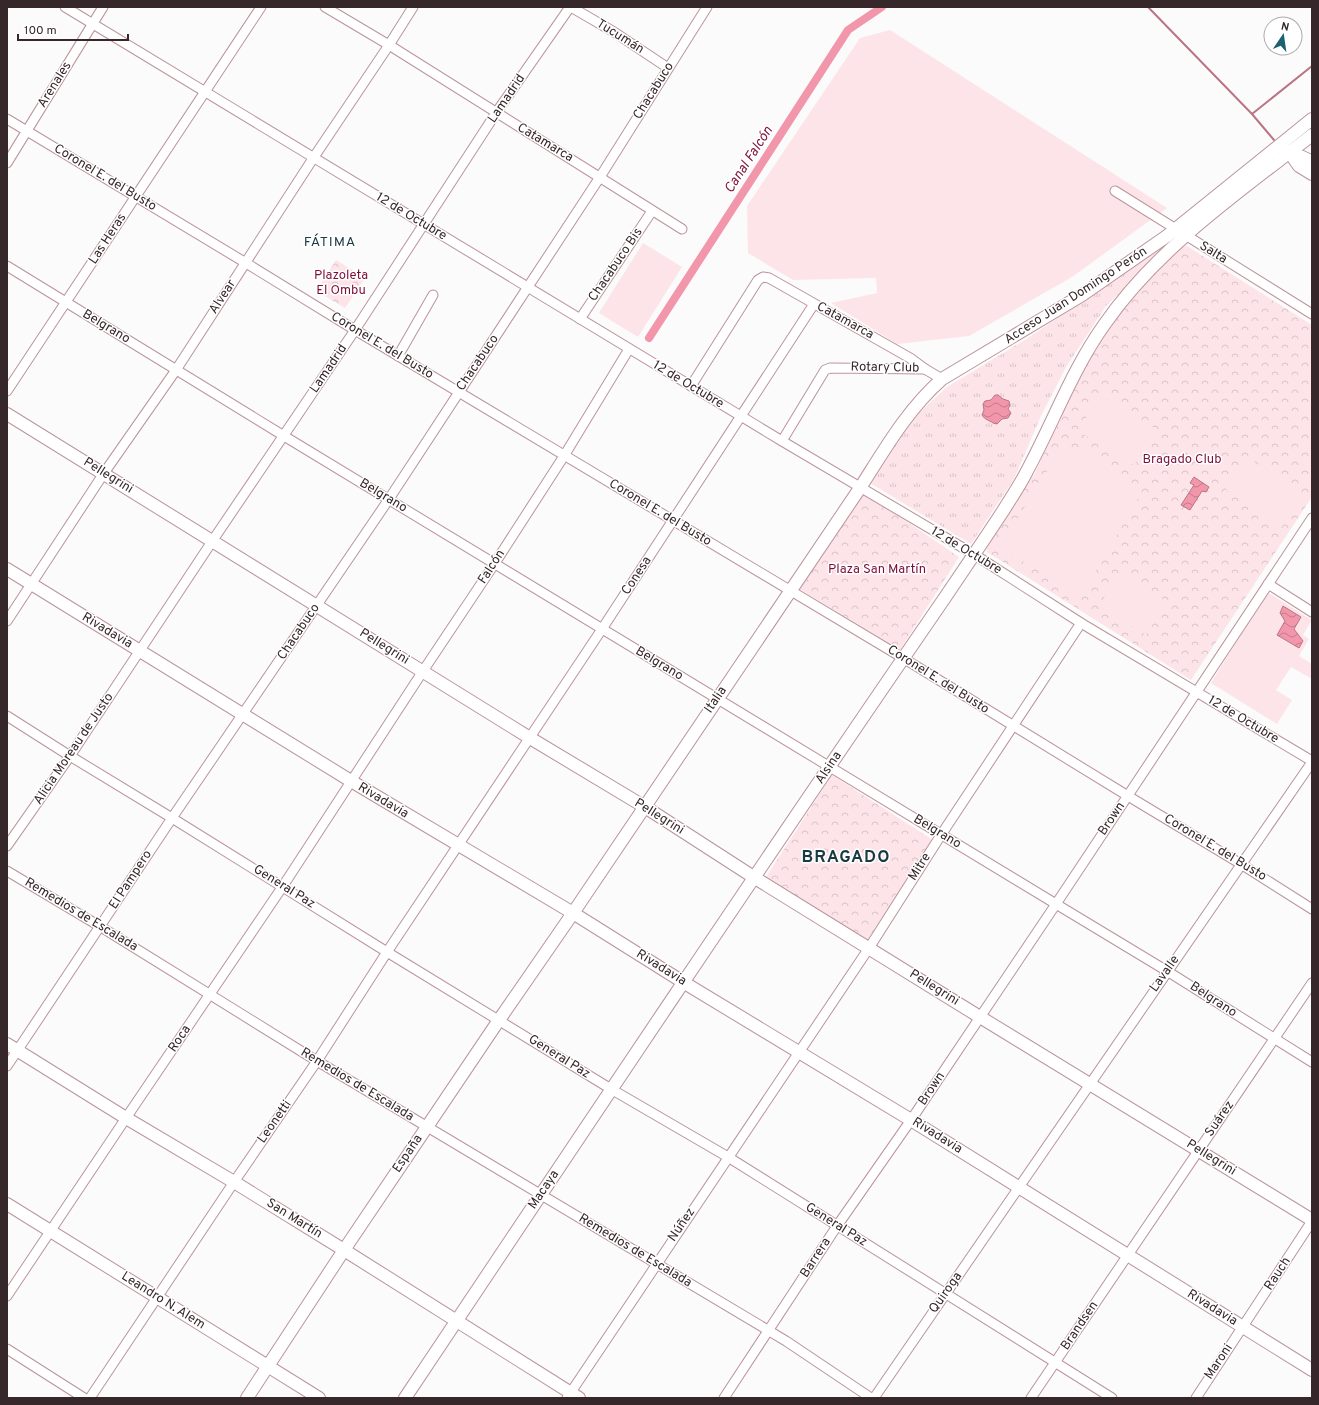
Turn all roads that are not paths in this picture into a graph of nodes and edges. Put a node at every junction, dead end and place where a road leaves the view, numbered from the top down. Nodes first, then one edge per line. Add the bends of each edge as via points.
1 (65, 7) edge
2 (103, 7) edge
3 (261, 7) edge
4 (325, 7) edge
5 (413, 7) edge
6 (570, 7) edge
7 (707, 7) edge
8 (93, 24) junction
9 (389, 45) junction
10 (668, 68) junction
11 (205, 92) junction
12 (496, 113) junction
13 (7, 119) edge
14 (1312, 119) edge
15 (26, 131) junction
16 (1312, 135) edge
17 (1279, 146) junction
18 (1290, 153) junction
19 (314, 157) junction
20 (1312, 162) edge
21 (7, 163) edge
22 (1312, 174) edge
23 (600, 177) junction
24 (1115, 192) dead end
25 (136, 197) junction
26 (652, 211) junction
27 (425, 225) junction
28 (682, 229) dead end
29 (1179, 233) junction
30 (246, 262) junction
31 (7, 266) edge
32 (528, 288) junction
33 (433, 295) dead end
34 (66, 303) junction
35 (814, 304) junction
36 (1312, 314) edge
37 (580, 319) junction
38 (355, 330) junction
39 (629, 349) junction
40 (398, 356) junction
41 (925, 369) junction
42 (176, 370) junction
43 (942, 379) junction
44 (691, 386) junction
45 (7, 391) edge
46 (459, 392) junction
47 (7, 414) edge
48 (741, 417) junction
49 (284, 436) junction
50 (782, 441) junction
51 (564, 456) junction
52 (104, 473) junction
53 (860, 488) junction
54 (389, 499) junction
55 (1312, 518) edge
56 (673, 520) junction
57 (213, 540) junction
58 (975, 555) junction
59 (495, 563) junction
60 (7, 569) edge
61 (1268, 584) junction
62 (31, 585) junction
63 (790, 590) junction
64 (317, 605) junction
65 (1312, 612) edge
66 (7, 621) edge
67 (1081, 623) junction
68 (602, 629) junction
69 (140, 651) junction
70 (903, 658) junction
71 (423, 671) junction
72 (1196, 692) junction
73 (717, 699) junction
74 (242, 714) junction
75 (7, 716) edge
76 (1013, 726) junction
77 (530, 738) junction
78 (70, 756) junction
79 (1312, 762) edge
80 (830, 767) junction
81 (351, 782) junction
82 (1128, 796) junction
83 (645, 807) junction
84 (172, 818) junction
85 (941, 835) junction
86 (7, 846) edge
87 (458, 846) junction
88 (1242, 864) junction
89 (7, 871) edge
90 (755, 878) junction
91 (283, 886) junction
92 (1056, 904) junction
93 (1312, 909) edge
94 (573, 913) junction
95 (100, 927) junction
96 (869, 948) junction
97 (387, 952) junction
98 (1167, 971) junction
99 (683, 982) junction
100 (1312, 983) edge
101 (210, 995) junction
102 (980, 1016) junction
103 (499, 1020) junction
104 (1274, 1039) junction
105 (12, 1047) edge
106 (799, 1052) junction
107 (317, 1061) junction
108 (1312, 1062) edge
109 (7, 1066) edge
110 (1090, 1083) junction
111 (611, 1089) junction
112 (126, 1118) junction
113 (911, 1120) junction
114 (427, 1127) junction
115 (1198, 1150) junction
116 (728, 1157) junction
117 (234, 1182) junction
118 (1019, 1188) junction
119 (540, 1195) junction
120 (7, 1204) edge
121 (1312, 1220) edge
122 (837, 1226) junction
123 (51, 1232) junction
124 (344, 1250) junction
125 (1127, 1255) junction
126 (656, 1264) junction
127 (946, 1293) junction
128 (7, 1296) edge
129 (158, 1298) junction
130 (456, 1321) junction
131 (1243, 1327) junction
132 (768, 1331) junction
133 (7, 1349) edge
134 (1056, 1362) junction
135 (268, 1366) junction
136 (1312, 1370) edge
137 (572, 1396) edge
138 (84, 1398) edge
139 (90, 1398) edge
140 (247, 1398) edge
141 (319, 1398) edge
142 (405, 1398) edge
143 (724, 1398) edge
144 (872, 1398) edge
145 (1031, 1398) edge
146 (1112, 1398) edge
147 (1196, 1398) edge

1 - 8 street, 12 de Octubre
2 - 8 street, Arenales
3 - 11 street, Las Heras
4 - 9 street, Catamarca
5 - 9 street, Alvear
6 - 10 street, Tucumán via 614,32
6 - 12 street, Lamadrid
7 - 10 street, Chacabuco
8 - 11 street, 12 de Octubre
8 - 15 street, Arenales
9 - 12 street, Catamarca
9 - 19 street, Alvear
10 - 23 street, Chacabuco
11 - 19 street, 12 de Octubre
11 - 25 street, Las Heras
12 - 23 street, Catamarca
12 - 27 street, Lamadrid
13 - 15 street, Coronel E. del Busto
14 - 17 main road, Acceso Juan Domingo Perón
15 - 21 street, Arenales
15 - 25 street, Coronel E. del Busto
16 - 18 main road, Acceso Juan Domingo Perón
17 - 18 main road
17 - 29 main road, Acceso Juan Domingo Perón
18 - 20 main road
18 - 22 main road via 1299,166
18 - 29 main road, Acceso Juan Domingo Perón
19 - 27 street, 12 de Octubre
19 - 30 street, Alvear
23 - 26 street, Catamarca
23 - 32 street, Chacabuco
24 - 29 street, Salta
25 - 30 street, Coronel E. del Busto
25 - 34 street, Las Heras
26 - 28 street, Catamarca
26 - 37 street, Chacabuco Bis
27 - 32 street, 12 de Octubre
27 - 38 street, Lamadrid
29 - 36 street, Salta
29 - 43 main road, Acceso Juan Domingo Perón via 1166,236 1082,295
29 - 58 main road, Acceso Juan Domingo Perón via 1174,246 1126,296 1102,328 1068,386 1025,475
30 - 38 street, Coronel E. del Busto
30 - 42 street, Alvear
31 - 34 street, Belgrano
32 - 37 street, 12 de Octubre
32 - 46 street, Chacabuco
33 - 40 street
34 - 42 street, Belgrano
34 - 45 street, Las Heras
35 - 41 street, Catamarca
35 - 44 street, Catamarca via 769,278 763,277 758,280
35 - 48 street, Conesa
37 - 39 street, 12 de Octubre
38 - 40 street, Coronel E. del Busto
38 - 49 street, Lamadrid
39 - 44 street, 12 de Octubre
39 - 51 street, Falcón
40 - 46 street, Coronel E. del Busto
41 - 43 street, Rotary Club
41 - 50 street, Rotary Club via 825,370
42 - 49 street, Belgrano
42 - 52 street, Alvear
43 - 53 main road, Acceso Juan Domingo Perón via 905,420
44 - 48 street, 12 de Octubre
46 - 51 street, Coronel E. del Busto
46 - 54 street, Chacabuco
47 - 52 main road, Pellegrini
48 - 50 street, 12 de Octubre
48 - 56 street, Conesa
49 - 54 street, Belgrano
49 - 57 street, Lamadrid
50 - 53 street, 12 de Octubre
51 - 56 street, Coronel E. del Busto
51 - 59 street, Falcón
52 - 57 main road, Pellegrini
52 - 62 street, Alvear
53 - 58 street, 12 de Octubre
53 - 63 main road, Italia
54 - 59 street, Belgrano
54 - 64 street, Chacabuco
55 - 61 street, Brown
56 - 63 street, Coronel E. del Busto
56 - 68 street, Conesa
57 - 64 main road, Pellegrini
57 - 69 street, Lamadrid
58 - 67 street, 12 de Octubre
58 - 70 main road, Alsina
59 - 68 street, Belgrano
59 - 71 street, Falcón
60 - 62 main road, Rivadavia
61 - 65 street
61 - 72 street, Brown
62 - 66 street, Alvear
62 - 69 main road, Rivadavia
63 - 70 street, Coronel E. del Busto
63 - 73 main road, Italia
64 - 71 main road, Pellegrini
64 - 74 street, Chacabuco
67 - 72 street, 12 de Octubre
67 - 76 street, Mitre
68 - 73 street, Belgrano
68 - 77 street, Conesa
69 - 74 main road, Rivadavia
69 - 78 street, Alicia Moreau de Justo
70 - 76 street, Coronel E. del Busto
70 - 80 main road, Alsina
71 - 77 main road, Pellegrini
71 - 81 street, Falcón
72 - 79 street, 12 de Octubre
72 - 82 street, Brown
73 - 80 street, Belgrano
73 - 83 main road, Italia
74 - 81 main road, Rivadavia
74 - 84 street, El Pampero
75 - 78 street, General Paz
76 - 82 street, Coronel E. del Busto
76 - 85 street, Mitre
77 - 83 main road, Pellegrini
77 - 87 street, Conesa
78 - 84 street, General Paz
78 - 86 street, Alicia Moreau de Justo
79 - 88 street, Lavalle
80 - 85 street, Belgrano
80 - 90 main road, Alsina
81 - 87 main road, Rivadavia
81 - 91 street, Roca
82 - 88 street, Coronel E. del Busto
82 - 92 street, Brown
83 - 90 main road, Pellegrini
83 - 94 main road, Italia
84 - 91 street, General Paz
84 - 95 street, El Pampero
85 - 92 street, Belgrano
85 - 96 street, Mitre
87 - 94 main road, Rivadavia
87 - 97 street, Leonetti
88 - 93 street, Coronel E. del Busto
88 - 98 street, Lavalle
89 - 95 street, Remedios de Escalada
90 - 96 main road, Pellegrini
90 - 99 main road, Alsina
91 - 97 street, General Paz
91 - 101 street, Roca
92 - 98 street, Belgrano
92 - 102 street, Brown
94 - 99 main road, Rivadavia
94 - 103 main road, España
95 - 101 street, Remedios de Escalada
95 - 105 street, El Pampero
96 - 102 main road, Pellegrini
96 - 106 street, Mitre
97 - 103 street, General Paz
97 - 107 street, Leonetti
98 - 104 street, Belgrano
98 - 110 street, Lavalle
99 - 106 main road, Rivadavia
99 - 111 main road, Macaya
100 - 104 street, Suárez
101 - 107 street, Remedios de Escalada
101 - 112 street, Roca
102 - 110 main road, Pellegrini
102 - 113 street, Brown
103 - 111 street, General Paz
103 - 114 main road, España
104 - 108 street, Belgrano
104 - 115 street, Suárez
105 - 109 street, El Pampero
105 - 112 main road, San Martín
106 - 113 main road, Rivadavia
106 - 116 street, Núñez
107 - 114 street, Remedios de Escalada
107 - 117 street, Leonetti
110 - 115 main road, Pellegrini
110 - 118 street, Lavalle
111 - 116 street, General Paz
111 - 119 main road, Macaya
112 - 117 main road, San Martín
112 - 123 street, Roca
113 - 118 main road, Rivadavia
113 - 122 street, Barrera
114 - 119 street, Remedios de Escalada
114 - 124 main road, España
115 - 121 main road, Pellegrini
115 - 125 street, Suárez
116 - 122 street, General Paz
116 - 126 street, Núñez
117 - 124 main road, San Martín
117 - 129 street, Leonetti
118 - 125 main road, Rivadavia
118 - 127 street, Quiroga
119 - 126 street, Remedios de Escalada
119 - 130 main road, Macaya
120 - 123 main road, Leandro N. Alem
121 - 131 street, Rauch
122 - 127 street, General Paz
122 - 132 street, Barrera
123 - 128 street, Roca
123 - 129 main road, Leandro N. Alem
124 - 130 main road, San Martín
124 - 135 main road, España
125 - 131 main road, Rivadavia
125 - 134 street, Brandsen
126 - 132 street, Remedios de Escalada
126 - 137 street, Núñez
127 - 134 street, General Paz
127 - 144 street, Quiroga
129 - 135 main road, Leandro N. Alem
129 - 139 street, Leonetti
130 - 137 main road, San Martín
130 - 142 main road, Macaya
131 - 136 main road, Rivadavia
131 - 147 street, Maroni
132 - 143 street, Barrera
132 - 144 street, Remedios de Escalada
133 - 138 street
134 - 145 street, Brandsen
134 - 146 street, General Paz
135 - 140 main road, España
135 - 141 main road, Leandro N. Alem

